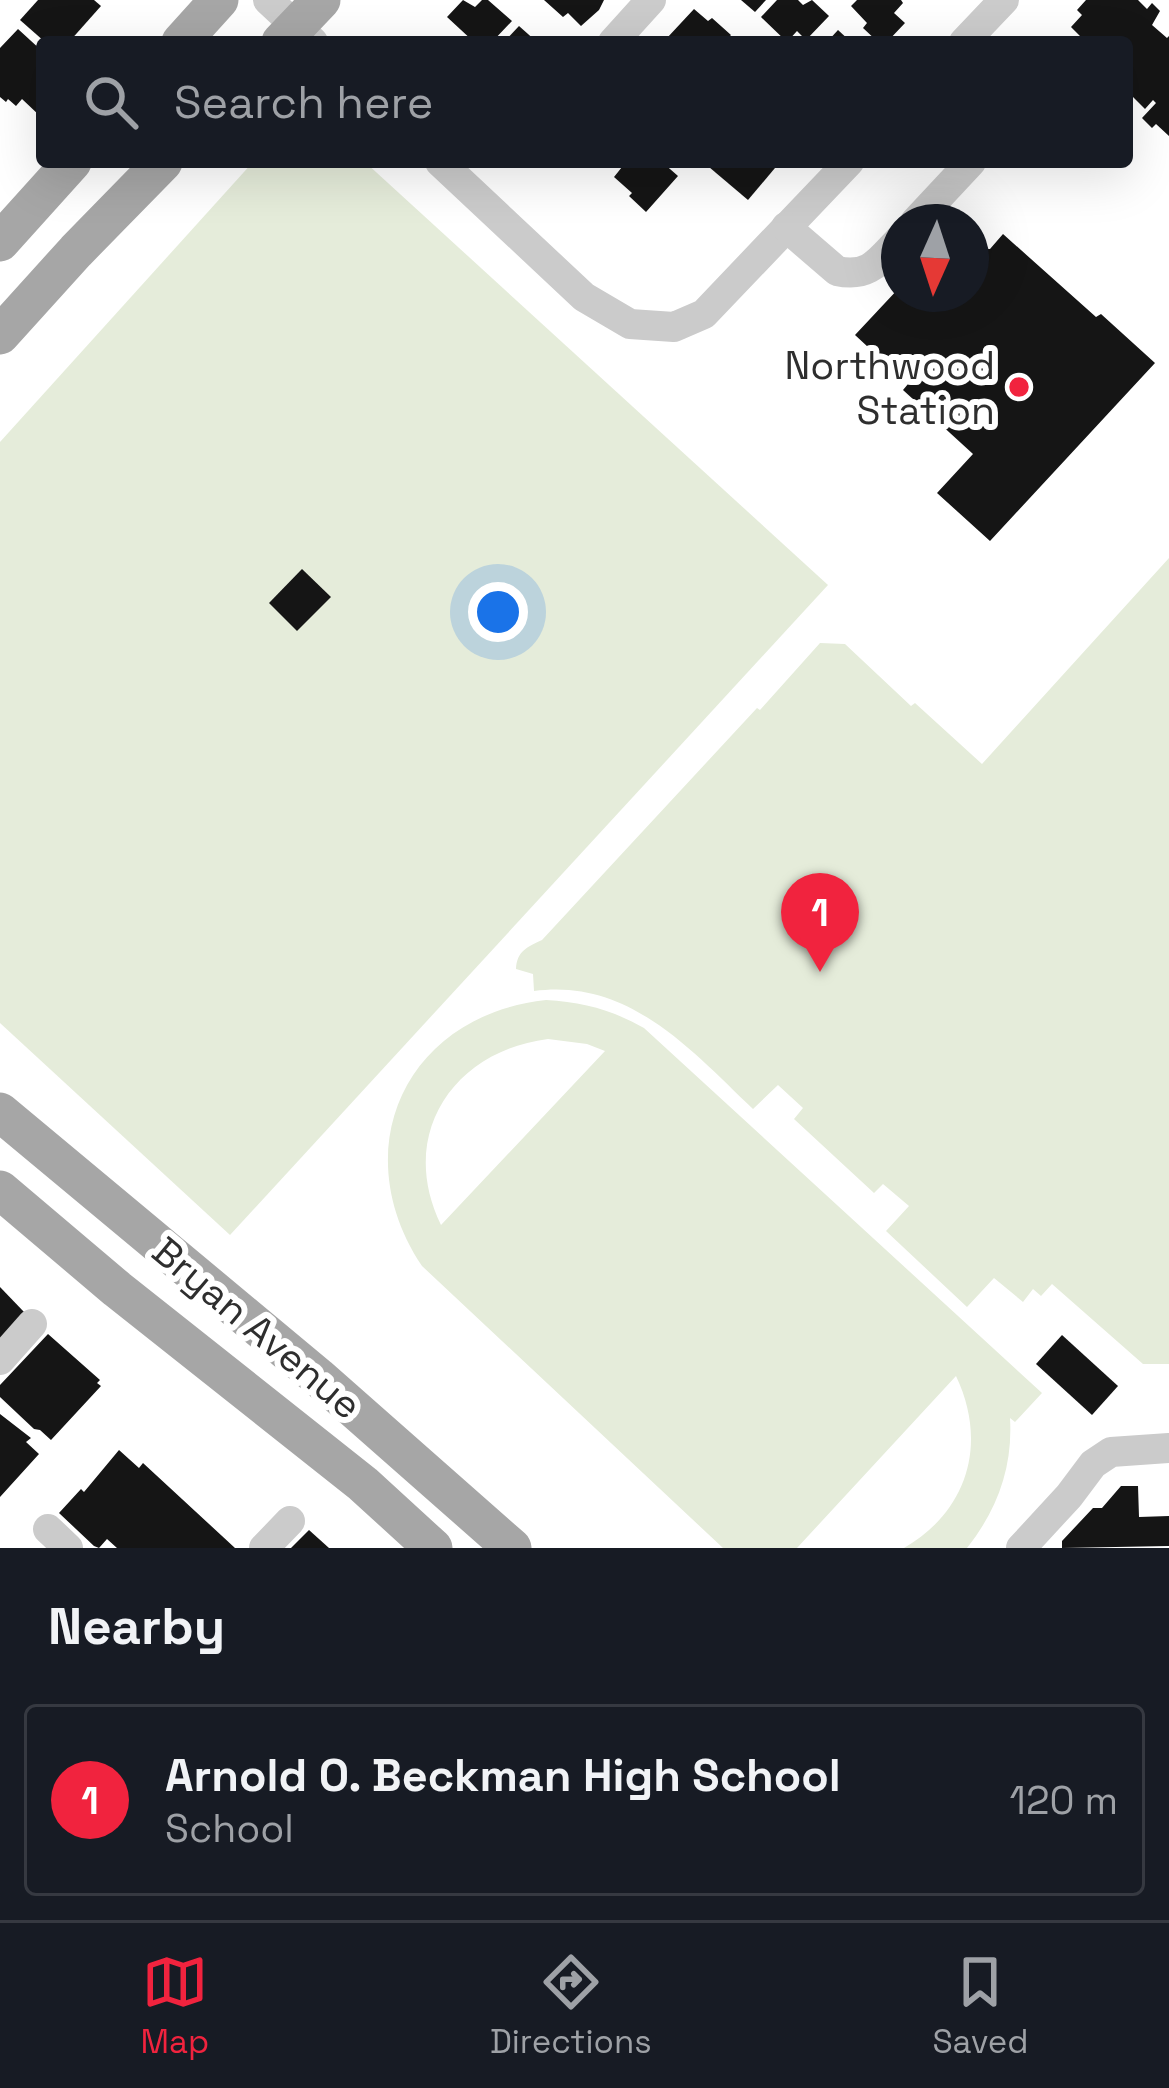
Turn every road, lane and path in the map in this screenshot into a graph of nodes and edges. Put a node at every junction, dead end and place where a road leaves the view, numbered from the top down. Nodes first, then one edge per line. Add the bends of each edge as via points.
1 (219, 0) edge
2 (651, 0) edge
3 (1004, 0) edge
4 (186, 36) edge
5 (618, 36) edge
6 (970, 36) edge
7 (67, 168) edge
8 (157, 168) edge
9 (446, 168) edge
10 (843, 168) edge
11 (965, 168) edge
12 (932, 204) edge
13 (786, 227) junction
14 (0, 242) edge
15 (881, 257) edge
16 (0, 335) edge
17 (0, 1112) edge
18 (0, 1190) edge
19 (32, 1324) dead end
20 (0, 1360) edge
21 (1169, 1448) edge
22 (290, 1521) dead end
23 (264, 1548) edge
24 (434, 1548) edge
25 (512, 1548) edge
26 (1021, 1548) edge

1 - 4 main road
2 - 5 street
3 - 6 street
7 - 14 main road
8 - 16 main road
9 - 13 street via 584,297 630,324 674,327 704,314
10 - 13 street
11 - 12 street
13 - 15 street via 837,271 868,270
17 - 25 main road, Bryan Avenue
18 - 24 main road, Bryan Avenue
19 - 20 street
21 - 26 street via 1111,1452 1093,1464
22 - 23 street

